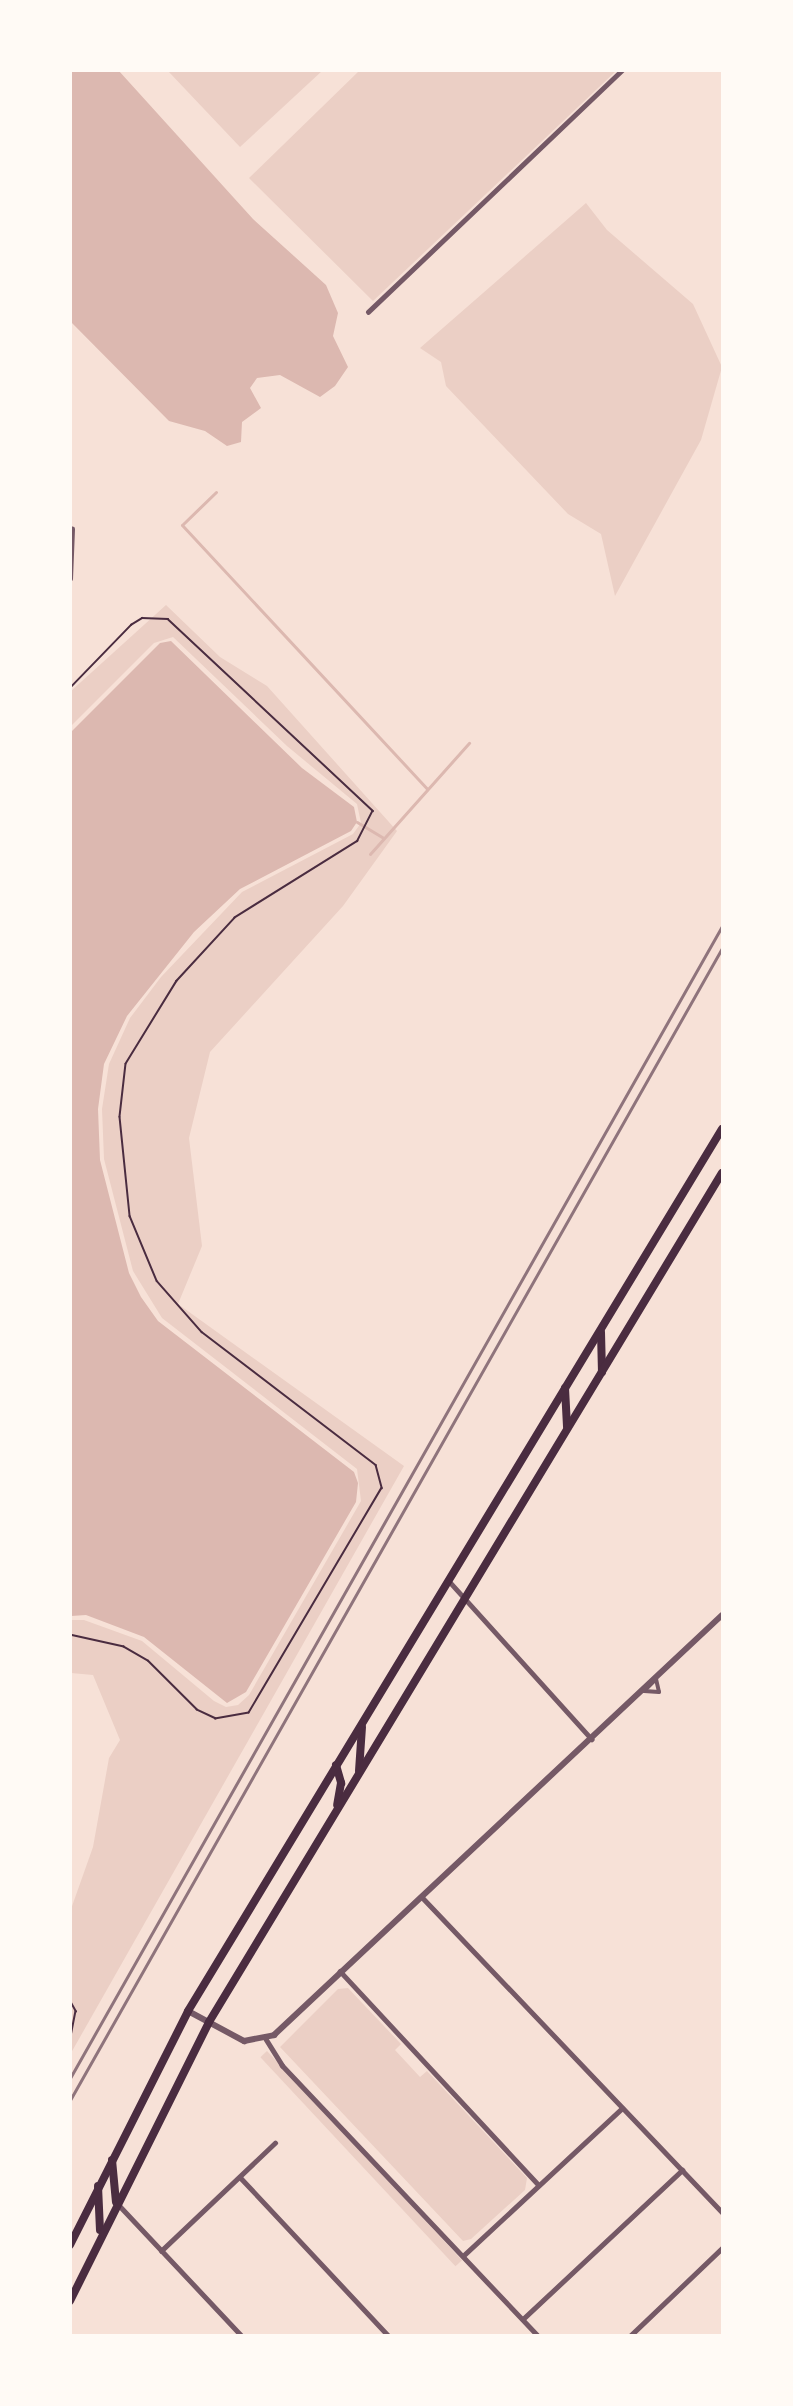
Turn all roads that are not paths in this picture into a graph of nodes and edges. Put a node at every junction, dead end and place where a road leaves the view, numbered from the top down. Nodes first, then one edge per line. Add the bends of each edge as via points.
1 (622, 70) edge
2 (368, 312) dead end
3 (72, 529) dead end
4 (70, 579) edge
5 (723, 1129) edge
6 (723, 1173) edge
7 (602, 1327) junction
8 (602, 1372) junction
9 (565, 1388) junction
10 (567, 1429) junction
11 (448, 1581) junction
12 (464, 1598) junction
13 (723, 1615) edge
14 (363, 1720) junction
15 (592, 1739) junction
16 (336, 1765) junction
17 (359, 1771) junction
18 (336, 1809) junction
19 (422, 1897) junction
20 (340, 1971) junction
21 (188, 2011) junction
22 (209, 2022) junction
23 (266, 2039) junction
24 (622, 2108) junction
25 (275, 2143) dead end
26 (112, 2158) junction
27 (682, 2170) junction
28 (240, 2177) junction
29 (98, 2185) junction
30 (539, 2185) junction
31 (116, 2202) junction
32 (723, 2212) edge
33 (99, 2238) junction
34 (70, 2245) edge
35 (723, 2248) edge
36 (161, 2251) junction
37 (463, 2256) junction
38 (70, 2301) edge
39 (523, 2319) junction
40 (242, 2336) edge
41 (389, 2336) edge
42 (538, 2336) edge
43 (630, 2336) edge

1 - 2 street
3 - 4 street
5 - 7 main road
6 - 8 main road
7 - 8 main road
7 - 9 main road
8 - 10 main road
9 - 10 main road
9 - 11 main road
10 - 12 main road
11 - 12 street
11 - 14 main road
12 - 15 street
12 - 17 main road
13 - 15 street
14 - 16 main road
14 - 17 main road via 356,1754
15 - 19 street
16 - 18 main road via 340,1783
16 - 21 main road
17 - 18 main road
18 - 22 main road
19 - 20 street
19 - 24 street
20 - 23 street
20 - 30 street
21 - 22 street
21 - 26 main road
22 - 23 street via 244,2041
22 - 31 main road
23 - 37 street via 282,2065
24 - 27 street
24 - 30 street
25 - 28 street
26 - 29 main road
26 - 31 main road
27 - 32 street
27 - 39 street
28 - 36 street
28 - 41 street
29 - 33 main road
29 - 34 main road
30 - 37 street
31 - 33 main road
31 - 36 street
33 - 38 main road
35 - 43 street
36 - 40 street
37 - 39 street
39 - 42 street

